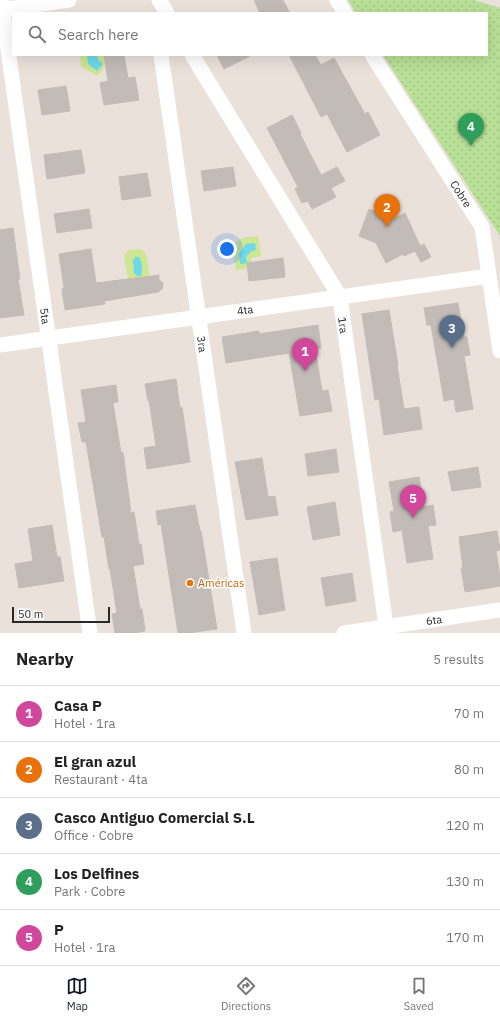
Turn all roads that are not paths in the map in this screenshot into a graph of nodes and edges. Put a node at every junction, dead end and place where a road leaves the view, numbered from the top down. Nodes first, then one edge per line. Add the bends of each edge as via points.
1 (69, 0) edge
2 (153, 0) edge
3 (159, 0) edge
4 (337, 0) edge
5 (1, 7) edge
6 (155, 12) edge
7 (166, 12) edge
8 (344, 12) edge
9 (161, 56) edge
10 (193, 56) edge
11 (373, 56) edge
12 (489, 276) junction
13 (340, 297) junction
14 (198, 317) junction
15 (48, 338) junction
16 (0, 345) edge
17 (500, 351) edge
18 (500, 610) edge
19 (386, 630) edge
20 (90, 633) edge
21 (244, 633) edge
22 (344, 633) edge

1 - 5 street
2 - 6 street
3 - 7 street
4 - 8 street
5 - 15 street, 5ta
9 - 14 street, 3ra
10 - 13 street, 1ra
11 - 12 street, Cobre via 482,227
12 - 13 street, 4ta
12 - 17 street, Cobre
13 - 14 street, 4ta
13 - 19 street, 1ra
14 - 15 street, 4ta
14 - 21 street, 3ra
15 - 16 street, 4ta
15 - 20 street, 5ta
18 - 19 street, 6ta
19 - 22 street, 6ta

